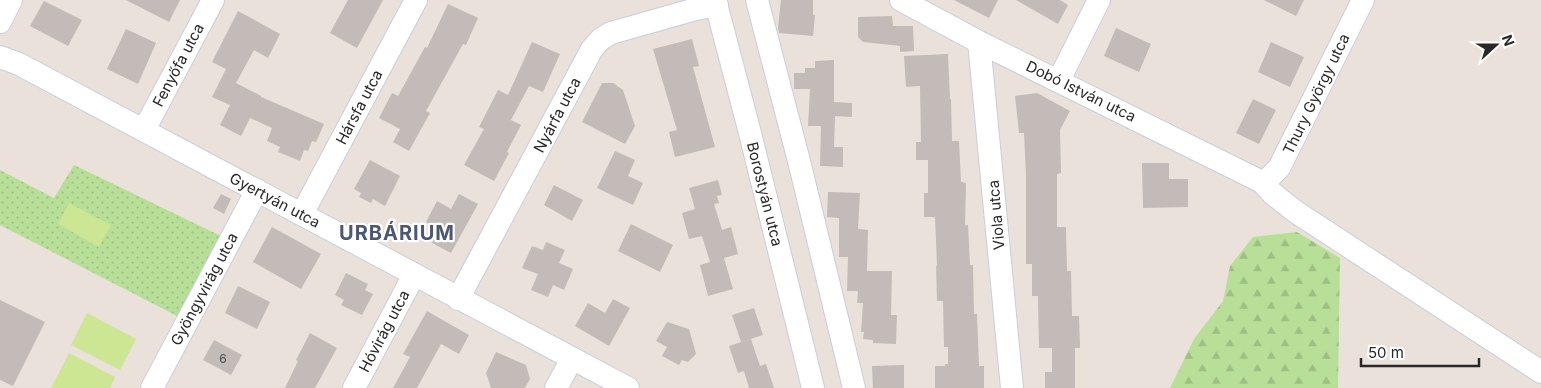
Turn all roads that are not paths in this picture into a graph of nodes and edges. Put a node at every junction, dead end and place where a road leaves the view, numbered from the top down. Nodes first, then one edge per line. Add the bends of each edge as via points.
1 (12, 0) edge
2 (213, 0) edge
3 (416, 0) edge
4 (757, 0) edge
5 (902, 0) edge
6 (1099, 0) edge
7 (1363, 0) edge
8 (716, 3) edge
9 (0, 22) edge
10 (979, 42) junction
11 (0, 57) edge
12 (1059, 80) junction
13 (144, 130) junction
14 (1262, 182) junction
15 (257, 190) junction
16 (302, 214) junction
17 (414, 275) junction
18 (458, 299) junction
19 (572, 359) junction
20 (1541, 372) edge
21 (152, 388) edge
22 (354, 388) edge
23 (556, 388) edge
24 (628, 388) edge
25 (813, 388) edge
26 (854, 388) edge
27 (1012, 388) edge

1 - 9 street
2 - 13 street, Fenyőfa utca
3 - 16 street, Hársfa utca
4 - 26 street
5 - 10 street, Dobó István utca
6 - 12 street
7 - 14 street, Thury György utca via 1279,168
8 - 18 street, Nyárfa utca via 611,33 592,49
8 - 25 street, Borostyán utca
10 - 12 street, Dobó István utca
10 - 27 street, Viola utca
11 - 13 street, Gyertyán utca
12 - 14 street, Dobó István utca
13 - 15 street, Gyertyán utca
14 - 20 street, Dobó István utca via 1296,212
15 - 16 street, Gyertyán utca
15 - 21 street, Gyöngyvirág utca
16 - 17 street, Gyertyán utca
17 - 18 street, Gyertyán utca
17 - 22 street, Hóvirág utca
18 - 19 street, Gyertyán utca
19 - 23 street
19 - 24 street, Gyertyán utca

